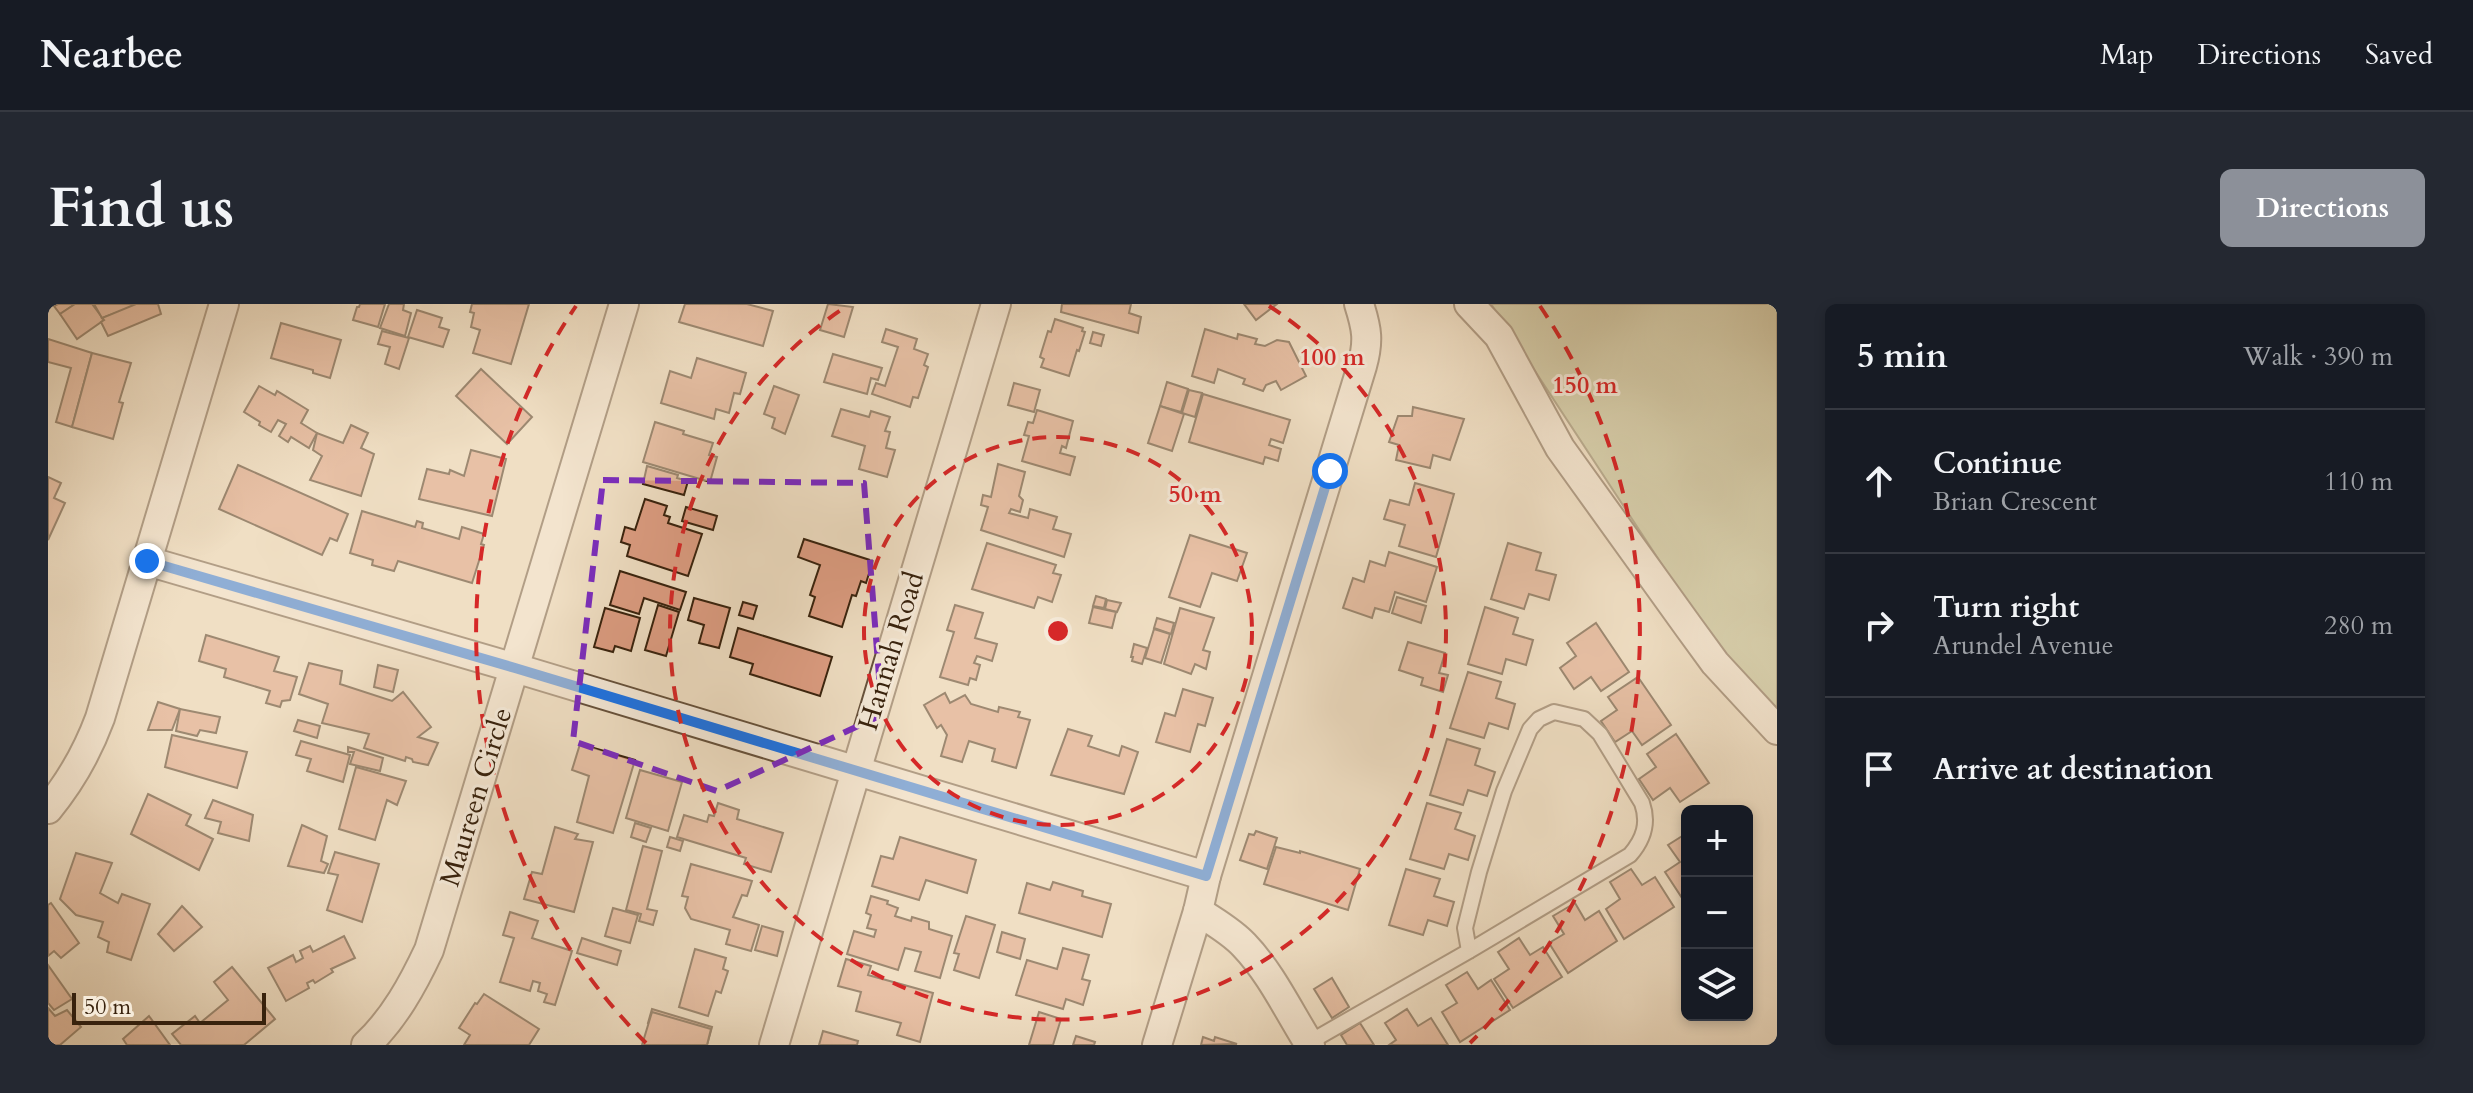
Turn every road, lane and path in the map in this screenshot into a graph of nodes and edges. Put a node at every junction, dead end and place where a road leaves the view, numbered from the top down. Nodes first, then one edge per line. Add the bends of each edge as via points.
1 (224, 304) edge
2 (624, 304) edge
3 (996, 304) edge
4 (1359, 304) edge
5 (1469, 304) edge
6 (147, 561) junction
7 (515, 668) junction
8 (1777, 730) edge
9 (855, 770) junction
10 (48, 809) edge
11 (1206, 876) junction
12 (1198, 911) junction
13 (1469, 951) junction
14 (1309, 1044) edge
15 (366, 1045) edge
16 (774, 1045) edge
17 (1157, 1045) edge

1 - 6 street
2 - 7 street, Maureen Circle
3 - 9 street, Hannah Road
4 - 11 street via 1368,345
5 - 8 street via 1499,336 1560,448 1670,601 1715,663
6 - 7 street
6 - 10 street via 87,752
7 - 9 street
7 - 15 street, Maureen Circle via 429,950 406,995
9 - 11 street
9 - 16 street, Hannah Road
11 - 12 street
12 - 14 street via 1245,946
12 - 17 street
13 - 13 lane via 1469,910 1504,791 1530,729 1547,713 1584,719 1600,734 1642,803 1642,836 1630,855
13 - 14 lane

